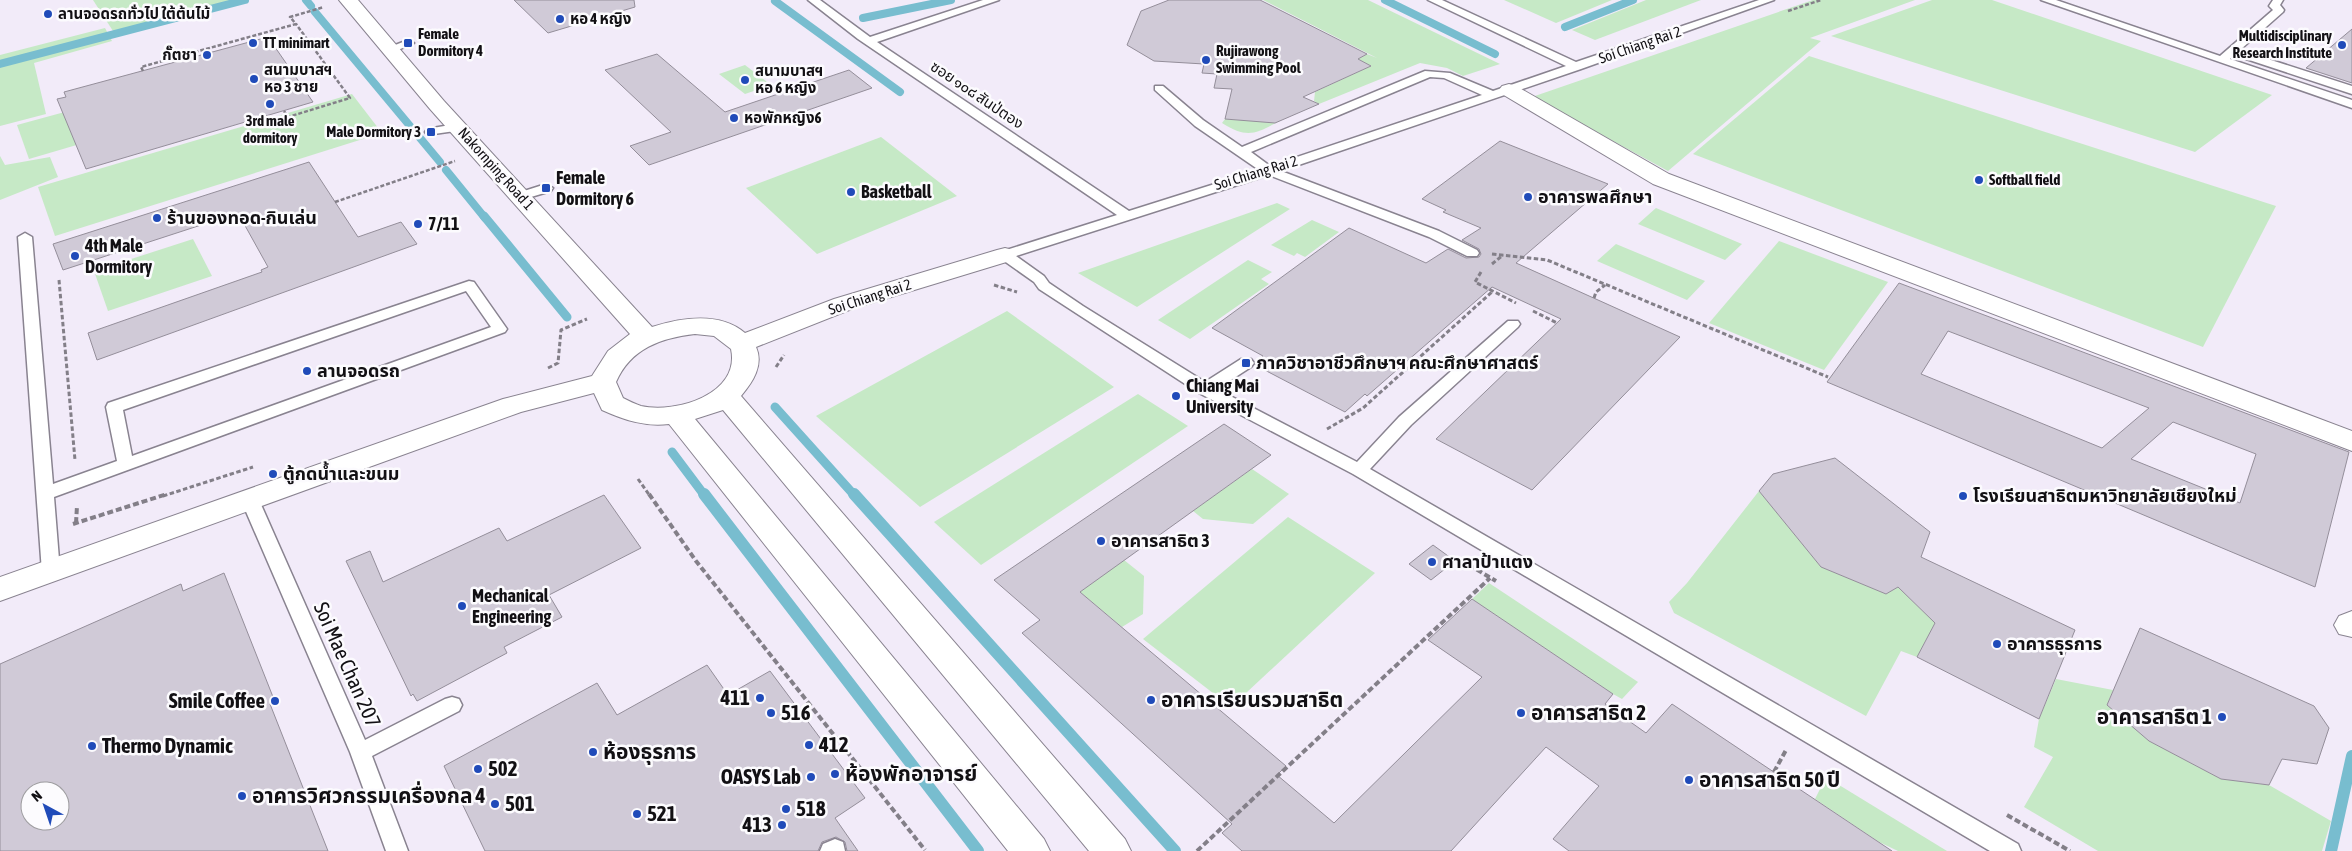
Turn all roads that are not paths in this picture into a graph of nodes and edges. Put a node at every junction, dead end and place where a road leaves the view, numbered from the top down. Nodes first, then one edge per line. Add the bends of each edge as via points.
1 (348, 0) edge
2 (811, 0) edge
3 (994, 0) edge
4 (1433, 0) edge
5 (1769, 0) edge
6 (2046, 0) edge
7 (2278, 0) edge
8 (868, 41) junction
9 (395, 48) joint
10 (2232, 51) junction
11 (2222, 60) junction
12 (1577, 67) junction
13 (1159, 88) dead end
14 (2352, 90) edge
15 (1501, 93) junction
16 (2352, 104) edge
17 (458, 127) junction
18 (431, 132) dead end
19 (1241, 152) junction
20 (1268, 170) junction
21 (546, 188) dead end
22 (522, 196) junction
23 (1125, 214) junction
24 (25, 237) dead end
25 (1472, 253) road end
26 (1005, 254) junction
27 (1513, 324) dead end
28 (646, 336) junction
29 (742, 343) junction
30 (1246, 363) dead end
31 (603, 382) junction
32 (1205, 389) junction
33 (726, 396) junction
34 (676, 415) junction
35 (2352, 441) edge
36 (1364, 464) junction
37 (126, 465) junction
38 (44, 494) junction
39 (250, 500) junction
40 (51, 572) junction
41 (0, 589) edge
42 (452, 704) dead end
43 (360, 752) junction
44 (397, 851) edge
45 (1031, 851) edge
46 (1112, 851) edge
47 (2009, 851) edge

1 - 9 lane
2 - 8 lane, ซอย ๑๐๘ สันป่ตอง
3 - 8 lane
4 - 12 lane
5 - 12 lane, Soi Chiang Rai 2
6 - 11 lane
7 - 10 lane via 2274,6 2279,10
8 - 23 lane, ซอย ๑๐๘ สันป่ตอง
9 - 17 street, Nakornping Road 1
10 - 11 lane
10 - 14 lane
11 - 16 lane
12 - 15 lane, Soi Chiang Rai 2
13 - 19 lane via 1199,123
15 - 19 lane via 1446,74 1429,73
15 - 20 lane, Soi Chiang Rai 2
15 - 35 street via 1661,179
17 - 18 lane
17 - 22 lane
19 - 20 lane
20 - 23 lane, Soi Chiang Rai 2
20 - 25 lane via 1434,234
21 - 22 lane
22 - 28 street, Nakornping Road 1
23 - 26 lane, Soi Chiang Rai 2
24 - 38 lane
26 - 29 street, Soi Chiang Rai 2 via 844,304
26 - 32 lane via 1071,305
27 - 36 lane via 1405,421
28 - 29 street via 695,326 715,328 731,334
28 - 31 street via 618,355 607,368
29 - 33 street via 748,358 743,375
30 - 32 lane
31 - 34 street via 612,404 642,416
31 - 39 street via 513,404
32 - 36 lane
33 - 34 street
33 - 46 street
34 - 45 street
36 - 47 lane
37 - 37 lane via 173,448 500,329 469,284 114,407
37 - 38 lane
38 - 40 lane
39 - 40 street
39 - 43 lane, Soi Mae Chan 207
40 - 41 street
42 - 43 lane
43 - 44 lane, Soi Mae Chan 207

